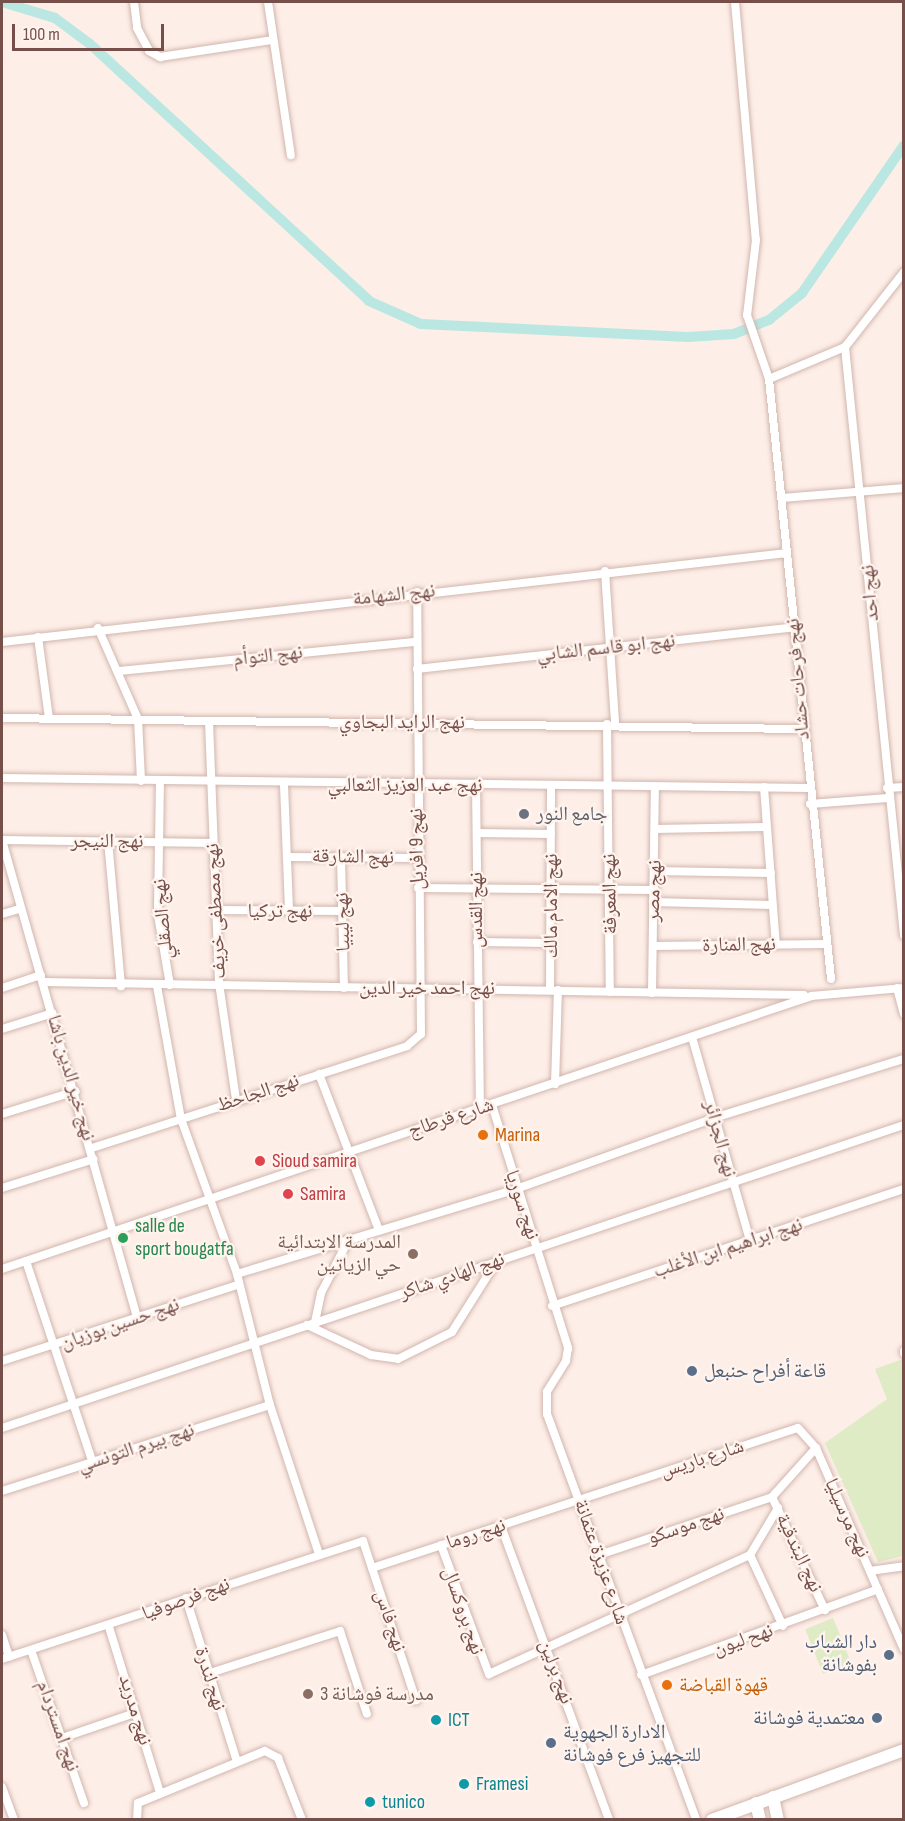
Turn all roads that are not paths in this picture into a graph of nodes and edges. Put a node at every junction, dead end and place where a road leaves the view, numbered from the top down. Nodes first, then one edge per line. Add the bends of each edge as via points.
1 (134, 2) edge
2 (268, 2) edge
3 (735, 2) edge
4 (272, 40) junction
5 (291, 155) dead end
6 (903, 272) edge
7 (845, 347) junction
8 (769, 379) junction
9 (903, 488) edge
10 (862, 492) junction
11 (783, 498) junction
12 (787, 553) junction
13 (606, 571) junction
14 (417, 592) junction
15 (795, 627) junction
16 (98, 628) junction
17 (38, 637) junction
18 (2, 642) edge
19 (417, 642) junction
20 (609, 648) junction
21 (417, 669) junction
22 (119, 671) junction
23 (2, 717) edge
24 (49, 718) junction
25 (138, 719) junction
26 (209, 721) junction
27 (417, 721) junction
28 (611, 723) junction
29 (801, 729) junction
30 (2, 778) edge
31 (141, 780) junction
32 (160, 781) junction
33 (210, 782) junction
34 (284, 784) junction
35 (476, 785) junction
36 (417, 786) junction
37 (551, 786) junction
38 (607, 787) junction
39 (764, 787) junction
40 (903, 787) edge
41 (808, 788) junction
42 (887, 788) junction
43 (655, 789) junction
44 (888, 798) junction
45 (810, 804) junction
46 (766, 827) junction
47 (655, 829) junction
48 (477, 833) junction
49 (551, 834) junction
50 (2, 840) edge
51 (108, 840) junction
52 (158, 841) junction
53 (212, 843) junction
54 (288, 857) junction
55 (341, 857) junction
56 (417, 858) junction
57 (655, 871) junction
58 (771, 873) junction
59 (476, 887) junction
60 (551, 887) junction
61 (418, 888) junction
62 (610, 890) junction
63 (655, 890) junction
64 (653, 902) junction
65 (772, 905) junction
66 (20, 909) junction
67 (217, 910) junction
68 (290, 911) junction
69 (343, 911) junction
70 (2, 914) edge
71 (903, 934) edge
72 (477, 942) junction
73 (550, 943) junction
74 (825, 944) junction
75 (776, 945) junction
76 (653, 946) junction
77 (42, 979) junction
78 (831, 979) dead end
79 (219, 983) junction
80 (121, 986) junction
81 (157, 986) junction
82 (170, 986) junction
83 (2, 988) edge
84 (345, 988) junction
85 (419, 988) junction
86 (900, 988) edge
87 (476, 989) junction
88 (554, 990) junction
89 (610, 992) junction
90 (652, 993) junction
91 (812, 996) junction
92 (53, 1013) junction
93 (903, 1014) edge
94 (2, 1029) edge
95 (421, 1034) joint
96 (692, 1037) junction
97 (903, 1059) edge
98 (319, 1074) junction
99 (555, 1084) junction
100 (76, 1091) junction
101 (236, 1100) junction
102 (492, 1105) junction
103 (480, 1107) junction
104 (2, 1114) edge
105 (714, 1118) junction
106 (181, 1119) junction
107 (903, 1125) edge
108 (92, 1148) junction
109 (349, 1152) junction
110 (94, 1159) junction
111 (732, 1184) junction
112 (2, 1188) edge
113 (516, 1189) junction
114 (903, 1190) edge
115 (210, 1200) junction
116 (378, 1228) junction
117 (111, 1229) junction
118 (349, 1239) junction
119 (750, 1241) junction
120 (536, 1248) junction
121 (26, 1261) junction
122 (496, 1261) junction
123 (2, 1269) edge
124 (237, 1274) junction
125 (238, 1285) junction
126 (552, 1306) junction
127 (137, 1316) junction
128 (315, 1322) junction
129 (306, 1325) junction
130 (255, 1344) junction
131 (53, 1346) junction
132 (2, 1361) edge
133 (72, 1404) junction
134 (270, 1405) junction
135 (2, 1428) edge
136 (816, 1448) junction
137 (92, 1461) junction
138 (2, 1491) edge
139 (772, 1497) junction
140 (580, 1500) junction
141 (778, 1508) junction
142 (501, 1526) junction
143 (363, 1541) joint
144 (441, 1545) junction
145 (319, 1554) junction
146 (599, 1555) junction
147 (750, 1555) junction
148 (903, 1566) edge
149 (372, 1568) junction
150 (870, 1571) junction
151 (878, 1589) junction
152 (186, 1598) junction
153 (825, 1610) junction
154 (620, 1617) junction
155 (783, 1626) junction
156 (109, 1627) junction
157 (2, 1635) edge
158 (547, 1647) junction
159 (903, 1649) edge
160 (31, 1650) junction
161 (5, 1658) edge
162 (207, 1674) junction
163 (641, 1676) junction
164 (416, 1700) dead end
165 (135, 1713) junction
166 (367, 1714) dead end
167 (62, 1738) junction
168 (903, 1750) edge
169 (236, 1759) junction
170 (2, 1787) edge
171 (160, 1792) junction
172 (773, 1797) junction
173 (84, 1803) dead end
174 (756, 1803) junction
175 (14, 1820) edge
176 (137, 1820) edge
177 (302, 1820) edge
178 (609, 1820) edge
179 (696, 1820) edge
180 (712, 1820) edge
181 (760, 1820) edge
182 (778, 1820) edge

1 - 4 street via 141,37 159,57
2 - 4 street
3 - 8 street, نهج فرحات حشاد via 756,250 747,315
4 - 5 street
6 - 7 street
7 - 8 street
7 - 10 street, نهج احد
8 - 11 street, نهج فرحات حشاد
9 - 10 street
10 - 11 street
10 - 42 street, نهج احد
11 - 12 street, نهج فرحات حشاد
12 - 13 street, نهج الشهامة
12 - 15 street, نهج فرحات حشاد
13 - 14 street, نهج الشهامة
13 - 20 street, نهج المعرفة
14 - 16 street, نهج الشهامة
14 - 19 street, نهج 9 افريل
15 - 20 street, نهج ابو قاسم الشابي
15 - 29 street, نهج فرحات حشاد
16 - 17 street, نهج الشهامة
16 - 22 street
17 - 18 street, نهج الشهامة
17 - 24 street
19 - 21 street, نهج 9 افريل
19 - 22 street, نهج التوأم
20 - 21 street, نهج ابو قاسم الشابي
20 - 28 street, نهج المعرفة
21 - 27 street, نهج 9 افريل
22 - 25 street
23 - 24 street, نهج الرايد البجاوي
24 - 25 street, نهج الرايد البجاوي
25 - 26 street, نهج الرايد البجاوي
25 - 31 street
26 - 27 street, نهج الرايد البجاوي
26 - 33 street, نهج مصطفى خريف
27 - 28 street, نهج الرايد البجاوي
27 - 36 street, نهج 9 افريل
28 - 29 street, نهج الرايد البجاوي
28 - 38 street, نهج المعرفة
29 - 41 street, نهج فرحات حشاد
30 - 31 street, نهج عبد العزيز الثعالبي
31 - 32 street, نهج عبد العزيز الثعالبي
32 - 33 street, نهج عبد العزيز الثعالبي
32 - 52 street, نهج الصقلي
33 - 34 street, نهج عبد العزيز الثعالبي
33 - 53 street, نهج مصطفى خريف
34 - 36 street, نهج عبد العزيز الثعالبي
34 - 54 street
35 - 36 street, نهج عبد العزيز الثعالبي
35 - 37 street, نهج عبد العزيز الثعالبي
35 - 48 street, نهج القدس
36 - 56 street, نهج 9 افريل
37 - 38 street, نهج عبد العزيز الثعالبي
37 - 49 street, نهج الامام مالك
38 - 43 street, نهج عبد العزيز الثعالبي
38 - 62 street, نهج المعرفة
39 - 41 street, نهج عبد العزيز الثعالبي
39 - 43 street, نهج عبد العزيز الثعالبي
39 - 46 street
40 - 42 street
41 - 45 street, نهج فرحات حشاد
42 - 44 street, نهج احد
43 - 47 street, نهج مصر
44 - 45 street
44 - 71 street, نهج احد
45 - 74 street, نهج فرحات حشاد
46 - 47 street
46 - 58 street
47 - 57 street, نهج مصر
48 - 49 street
48 - 59 street, نهج القدس
49 - 60 street, نهج الامام مالك
50 - 51 street, نهج النيجر
50 - 66 street, نهج خير الدين باشا
51 - 52 street, نهج النيجر
51 - 80 street
52 - 53 street, نهج النيجر
52 - 82 street, نهج الصقلي via 158,915
53 - 67 street, نهج مصطفى خريف
54 - 55 street, نهج الشارقة
54 - 68 street
55 - 56 street, نهج الشارقة
55 - 69 street, نهج ليبيا
56 - 61 street, نهج 9 افريل
57 - 58 street
57 - 63 street, نهج مصر
58 - 65 street
59 - 60 street
59 - 61 street
59 - 72 street, نهج القدس
60 - 62 street
60 - 73 street, نهج الامام مالك
61 - 85 street, نهج 9 افريل
62 - 63 street
62 - 89 street, نهج المعرفة
63 - 64 street, نهج مصر
64 - 65 street
64 - 76 street, نهج مصر
65 - 75 street
66 - 70 street
66 - 77 street, نهج خير الدين باشا
67 - 68 street, نهج تركيا
67 - 79 street, نهج مصطفى خريف
68 - 69 street, نهج تركيا
69 - 84 street, نهج ليبيا
72 - 73 street
72 - 87 street, نهج القدس
73 - 88 street, نهج الامام مالك
74 - 75 street, نهج المنارة
74 - 78 street, نهج فرحات حشاد
75 - 76 street, نهج المنارة
76 - 90 street, نهج مصر
77 - 80 street, نهج احمد خير الدين
77 - 83 street
77 - 92 street, نهج خير الدين باشا
79 - 82 street, نهج احمد خير الدين
79 - 84 street, نهج احمد خير الدين
79 - 101 street, نهج مصطفى خريف
80 - 81 street, نهج احمد خير الدين
81 - 82 street, نهج احمد خير الدين
81 - 106 street
84 - 85 street, نهج احمد خير الدين
85 - 87 street, نهج احمد خير الدين
85 - 95 street, نهج 9 افريل
86 - 91 street, شارع قرطاج
86 - 93 street
87 - 88 street, نهج احمد خير الدين
87 - 103 street, نهج القدس
88 - 89 street, نهج احمد خير الدين
88 - 99 street, نهج الامام مالك
89 - 90 street, نهج احمد خير الدين
90 - 91 street, نهج احمد خير الدين
91 - 96 street, شارع قرطاج
92 - 94 street
92 - 100 street, نهج خير الدين باشا
95 - 98 street, نهج الجاحظ via 407,1046
96 - 99 street, شارع قرطاج
96 - 105 street, نهج الجزائر
97 - 105 street
98 - 101 street, نهج الجاحظ
98 - 109 street
99 - 102 street, شارع قرطاج
100 - 104 street
100 - 108 street, نهج خير الدين باشا
101 - 106 street, نهج الجاحظ
102 - 103 street, شارع قرطاج
102 - 113 street, نهج سوريا
103 - 109 street, شارع قرطاج
105 - 111 street, نهج الجزائر
105 - 113 street
106 - 108 street, نهج الجاحظ
106 - 115 street
107 - 111 street, نهج الهادي شاكر
108 - 110 street, نهج خير الدين باشا
109 - 115 street, شارع قرطاج
109 - 116 street
110 - 112 street
110 - 117 street, نهج خير الدين باشا
111 - 119 street, نهج الجزائر
111 - 120 street, نهج الهادي شاكر
113 - 116 street
113 - 120 street, نهج سوريا
114 - 119 street, نهج ابراهيم ابن الأغلب
115 - 117 street, شارع قرطاج
115 - 124 street
116 - 118 street
117 - 121 street, شارع قرطاج
117 - 127 street, نهج خير الدين باشا
118 - 124 street
118 - 128 street via 321,1293
119 - 126 street, نهج ابراهيم ابن الأغلب
120 - 122 street, نهج الهادي شاكر
120 - 126 street, نهج سوريا
121 - 123 street, شارع قرطاج
121 - 131 street
122 - 128 street, نهج الهادي شاكر
122 - 129 street via 452,1332 398,1359 371,1355
124 - 125 street
125 - 127 street, نهج حسين بوزيان
125 - 130 street
126 - 140 street, شارع عزيزة عثمانة via 567,1354 545,1402
127 - 131 street, نهج حسين بوزيان
128 - 129 street, نهج الهادي شاكر
129 - 130 street, نهج الهادي شاكر
130 - 133 street, نهج الهادي شاكر
130 - 134 street
131 - 132 street, نهج حسين بوزيان
131 - 133 street
133 - 135 street, نهج الهادي شاكر
133 - 137 street
134 - 137 street, نهج بيرم التونسي
134 - 145 street
136 - 139 street, نهج مرسيليا
136 - 140 street, شارع باريس via 798,1428
136 - 150 street, نهج مرسيليا
137 - 138 street, نهج بيرم التونسي
139 - 141 street, نهج البندقية
139 - 146 street, نهج موسكو
140 - 142 street, نهج روما
140 - 146 street, شارع عزيزة عثمانة
141 - 147 street
141 - 153 street, نهج البندقية
142 - 144 street, نهج روما
142 - 158 street, نهج برلين
143 - 145 street, نهج فرصوفيا
143 - 149 street, نهج فاس
144 - 149 street, نهج روما
144 - 158 street, نهج بروكسال via 489,1674
145 - 152 street, نهج فرصوفيا
146 - 154 street, شارع عزيزة عثمانة
147 - 154 street
147 - 155 street
148 - 150 street
149 - 164 street, نهج فاس
150 - 151 street, نهج مرسيليا
151 - 153 street, نهح ليون
151 - 159 street, نهج مرسيليا
152 - 156 street, نهج فرصوفيا
152 - 162 street, نهج لندرة
153 - 155 street, نهح ليون
154 - 158 street
154 - 163 street, شارع عزيزة عثمانة
155 - 163 street, نهح ليون
156 - 160 street, نهج فرصوفيا
156 - 165 street, نهج مدريد
157 - 161 street
158 - 178 street, نهج برلين
160 - 161 street, نهج فرصوفيا
160 - 167 street, نهج امستردام
162 - 166 street via 340,1631
162 - 169 street, نهج لندرة
163 - 179 street, شارع عزيزة عثمانة
165 - 167 street
165 - 171 street, نهج مدريد
167 - 173 street, نهج امستردام
168 - 172 main road
169 - 171 street
169 - 177 street via 273,1753
170 - 175 street
171 - 176 street via 135,1807
172 - 174 main road
172 - 182 main road
174 - 180 main road
174 - 181 main road

